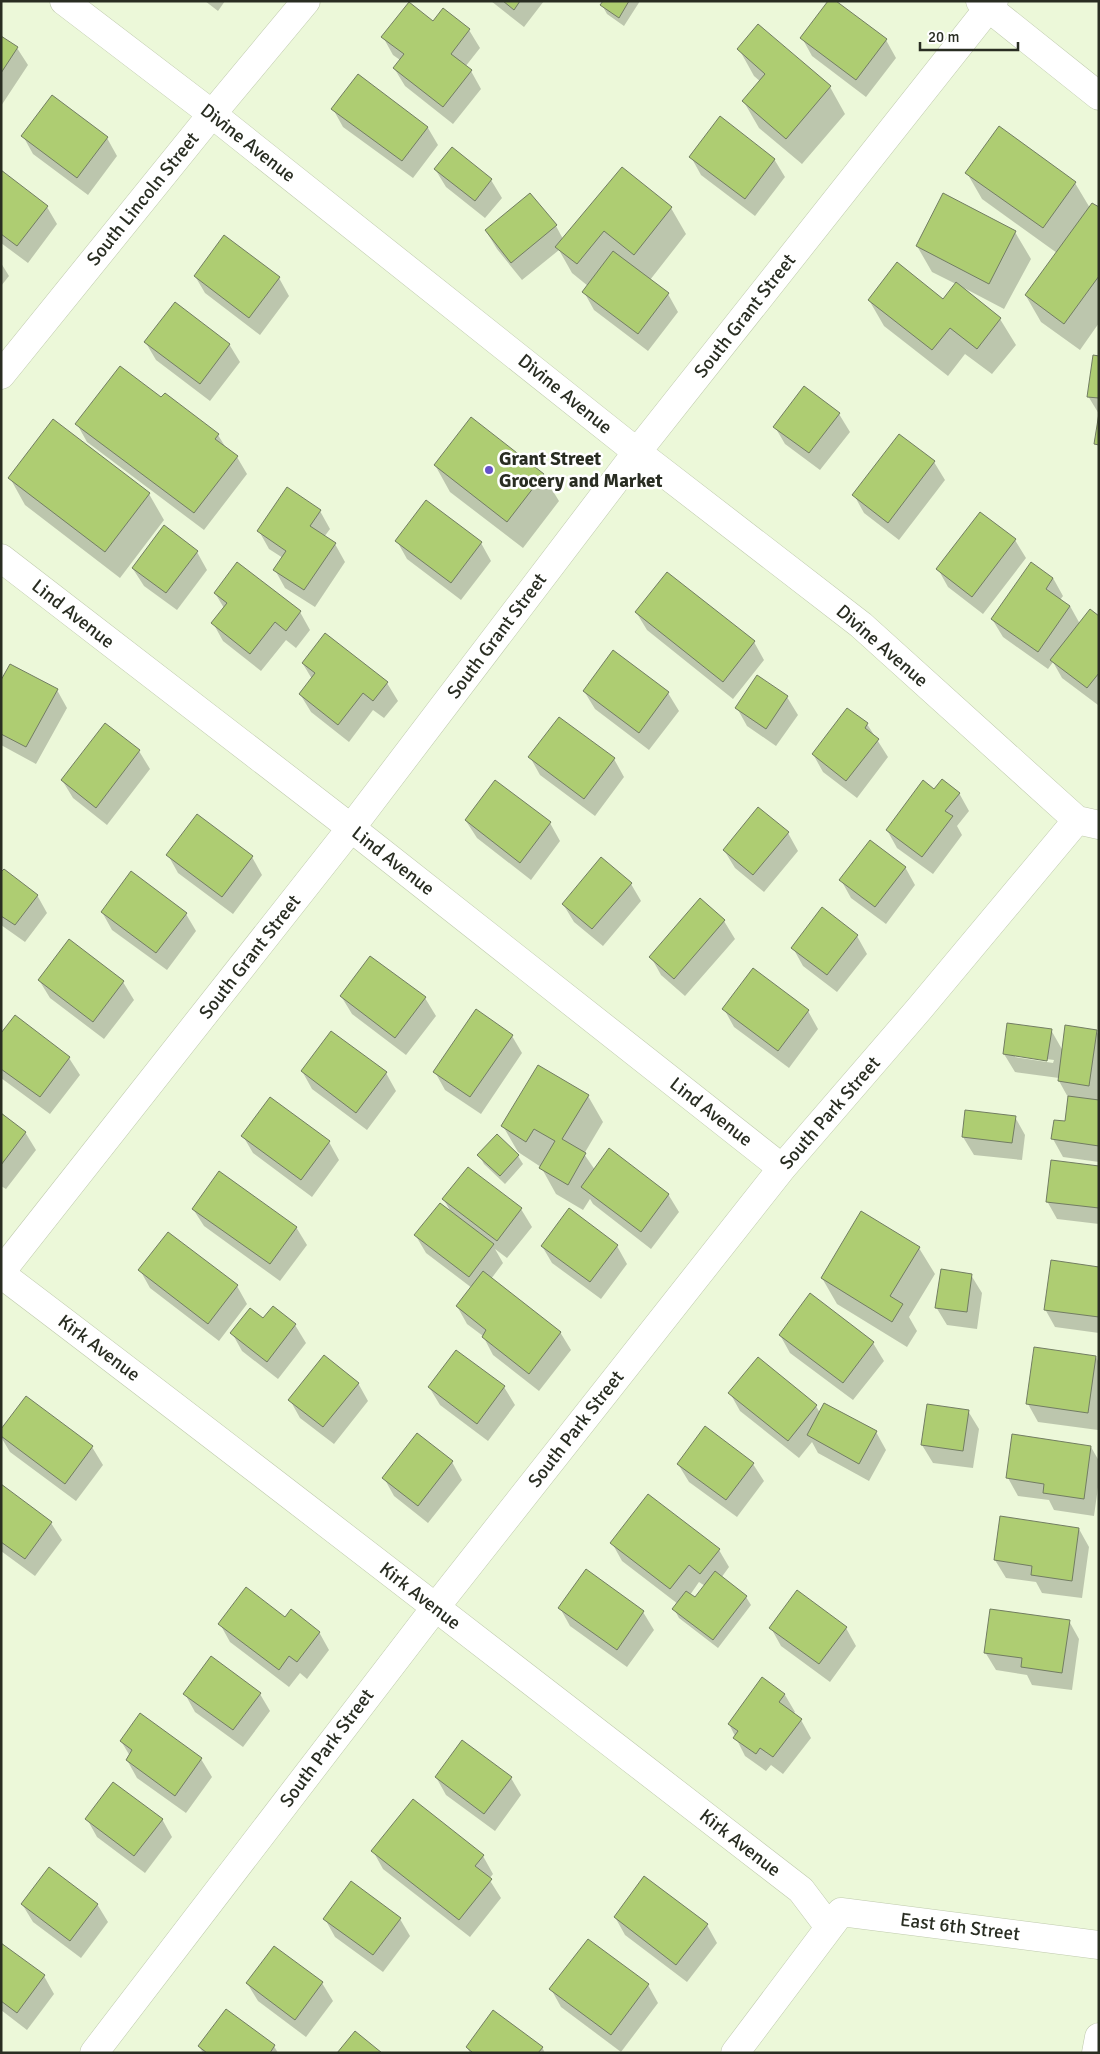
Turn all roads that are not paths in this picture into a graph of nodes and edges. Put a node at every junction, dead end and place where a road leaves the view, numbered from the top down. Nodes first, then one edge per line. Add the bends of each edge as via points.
1 (64, 1) edge
2 (306, 1) edge
3 (988, 3) edge
4 (1099, 96) edge
5 (212, 114) junction
6 (1, 375) edge
7 (637, 452) junction
8 (1, 558) edge
9 (1088, 822) edge
10 (351, 828) junction
11 (782, 1168) junction
12 (1, 1273) edge
13 (435, 1608) junction
14 (829, 1928) junction
15 (1099, 1945) edge
16 (1099, 2037) edge
17 (94, 2053) edge
18 (734, 2053) edge
19 (1096, 2053) edge

1 - 5 street, Divine Avenue
2 - 5 street, South Lincoln Street
3 - 4 street
3 - 7 street, South Grant Street
5 - 6 street, South Lincoln Street
5 - 7 street, Divine Avenue
7 - 9 street, Divine Avenue via 861,626
7 - 10 street, South Grant Street
8 - 10 street, Lind Avenue
9 - 11 street, South Park Street via 920,1008
10 - 11 street, Lind Avenue
10 - 12 street, South Grant Street
11 - 13 street, South Park Street
12 - 13 street, Kirk Avenue
13 - 14 street, Kirk Avenue via 801,1890
13 - 17 street, South Park Street
14 - 15 street, East 6th Street via 841,1912
14 - 18 street
16 - 19 street

